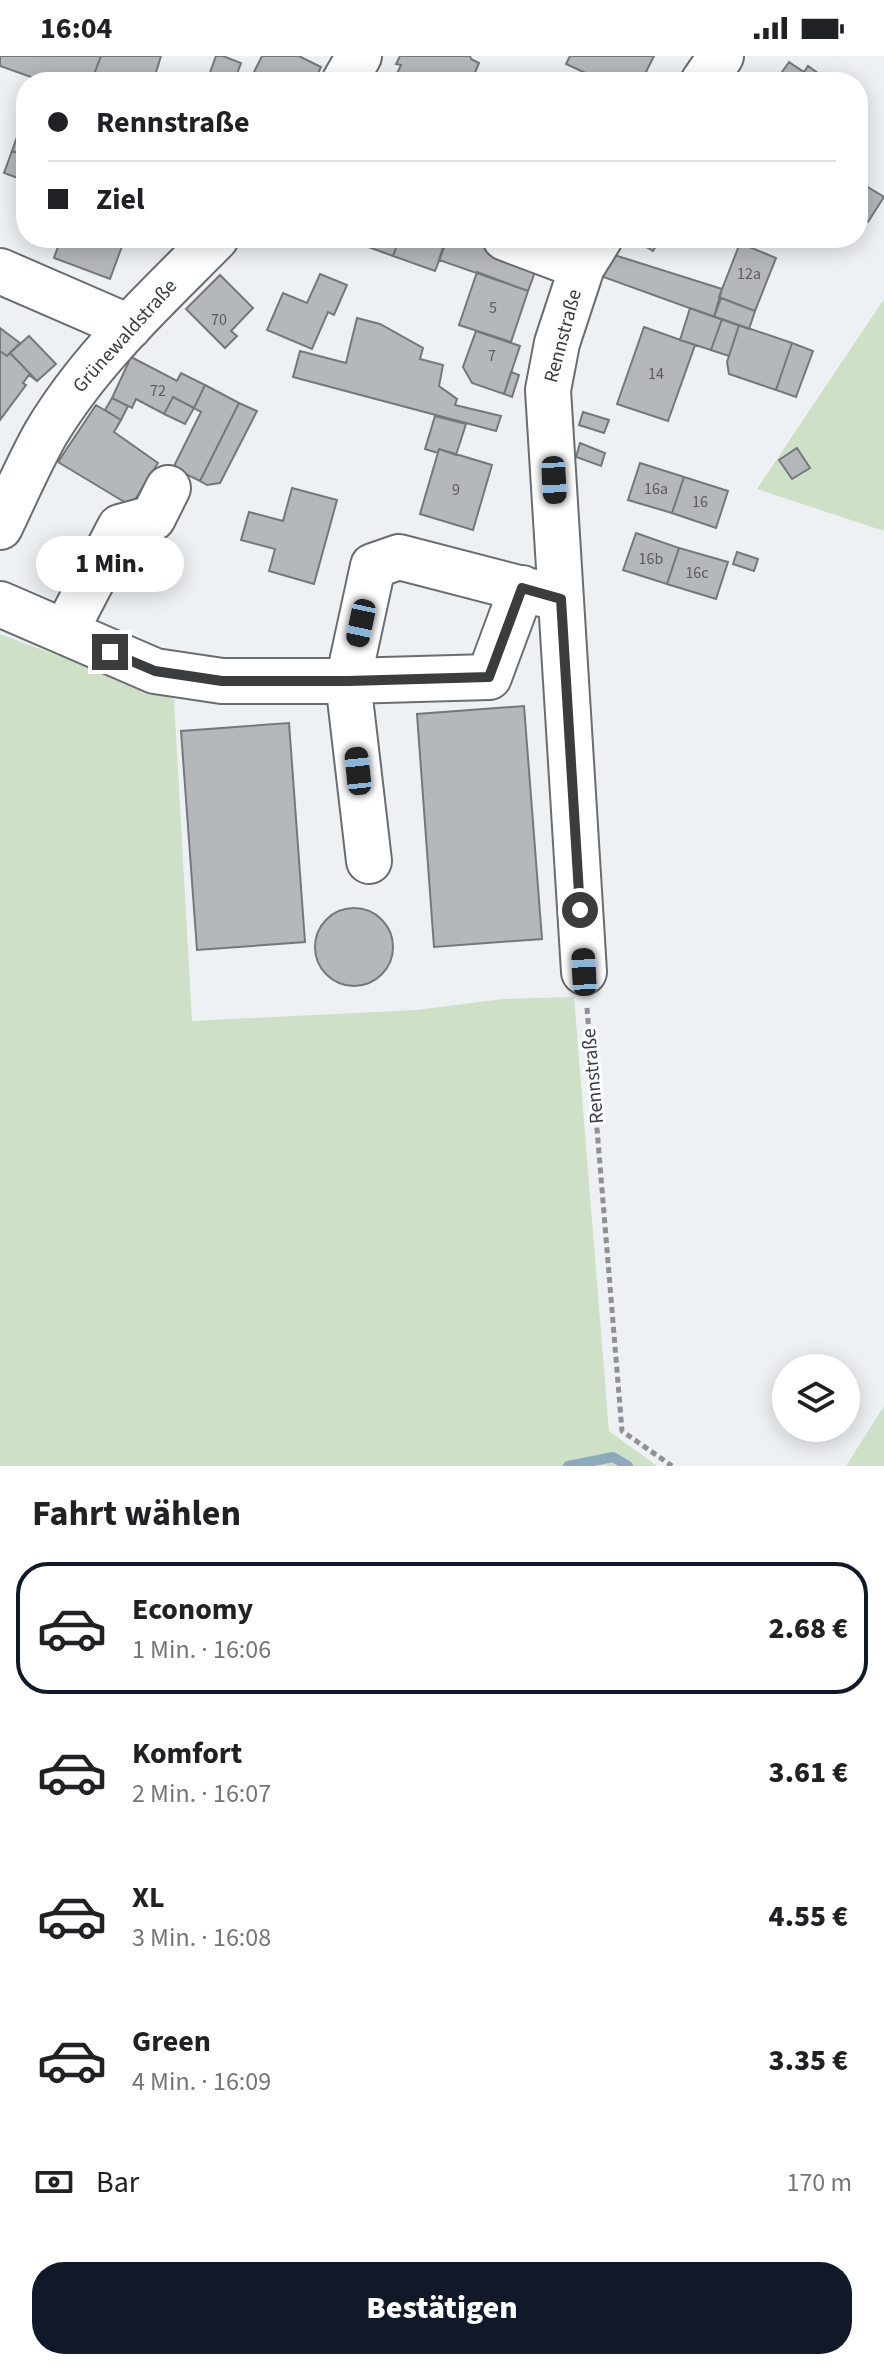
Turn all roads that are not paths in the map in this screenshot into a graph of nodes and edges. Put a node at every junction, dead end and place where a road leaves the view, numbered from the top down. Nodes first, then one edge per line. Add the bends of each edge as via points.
1 (206, 248) edge
2 (566, 248) edge
3 (591, 252) edge
4 (0, 271) edge
5 (129, 327) junction
6 (168, 488) dead end
7 (0, 527) edge
8 (541, 594) junction
9 (0, 604) edge
10 (65, 632) junction
11 (348, 681) junction
12 (369, 861) dead end
13 (584, 972) road end

1 - 5 street, Grünewaldstraße
2 - 3 street
3 - 8 street, Rennstraße via 557,343 548,390
4 - 5 street
5 - 7 street, Grünewaldstraße via 45,434
6 - 10 street via 153,518 120,527
8 - 11 street via 489,677
8 - 11 street via 399,557 373,566
8 - 13 street, Rennstraße
9 - 10 street
10 - 11 street via 155,671 222,681
11 - 12 street

